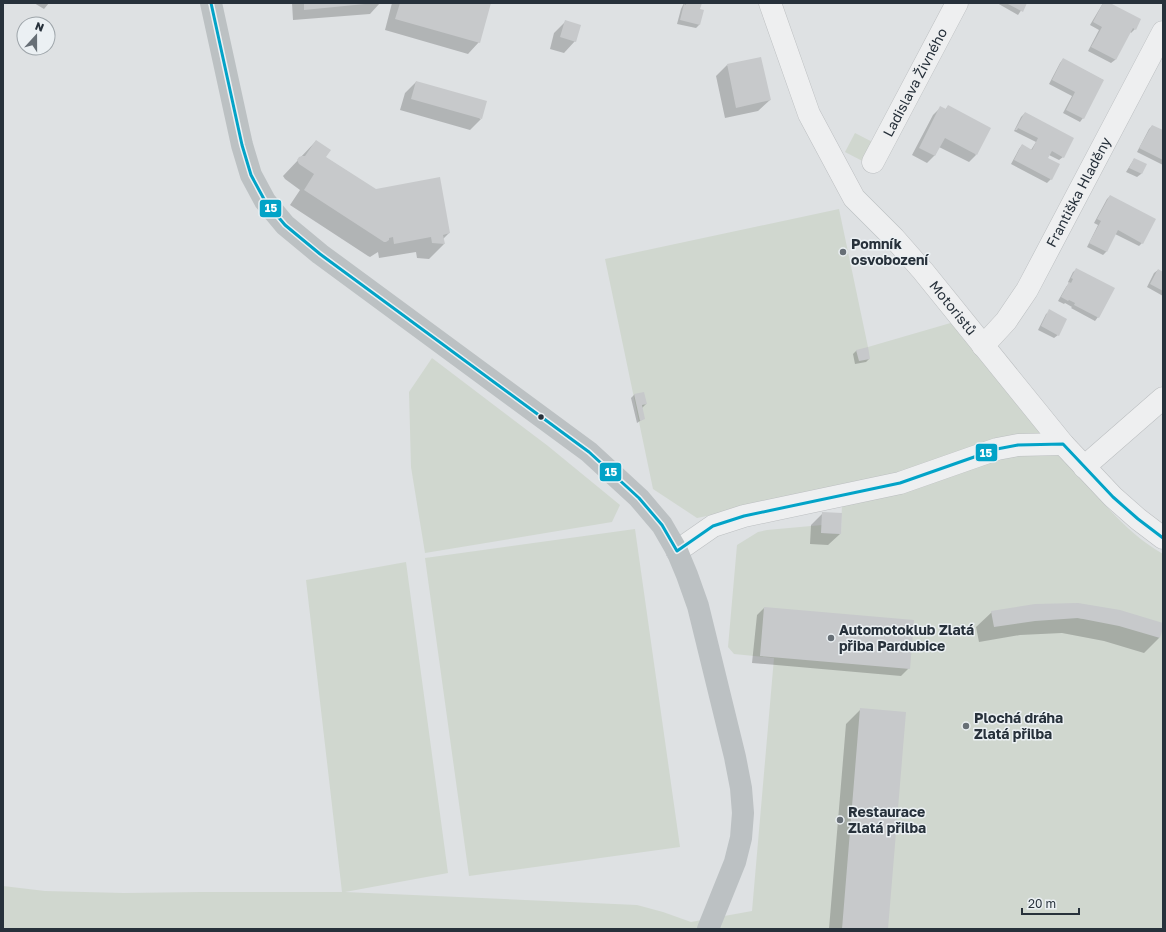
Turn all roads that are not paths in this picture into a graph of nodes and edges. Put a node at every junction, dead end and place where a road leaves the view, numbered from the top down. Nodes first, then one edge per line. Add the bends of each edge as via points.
1 (211, 3) edge
2 (770, 3) edge
3 (957, 3) edge
4 (1163, 32) edge
5 (873, 162) dead end
6 (983, 346) junction
7 (1163, 398) edge
8 (1063, 444) junction
9 (1084, 467) junction
10 (1163, 538) edge
11 (677, 550) junction
12 (708, 929) edge

1 - 11 street via 251,175 265,201 285,225 320,254 589,452 639,498 662,525
2 - 6 street, Motoristů via 809,114 854,198 894,238
3 - 5 street, Ladislava Živného
4 - 6 street, Františka Hladěny via 1027,290 1006,321
6 - 8 street, Motoristů
7 - 9 street
8 - 9 street, Motoristů
8 - 11 street via 1018,445 997,449 900,483 744,516 713,526
9 - 10 street, Motoristů via 1113,498
11 - 12 street via 698,606 741,788 741,838 735,862

